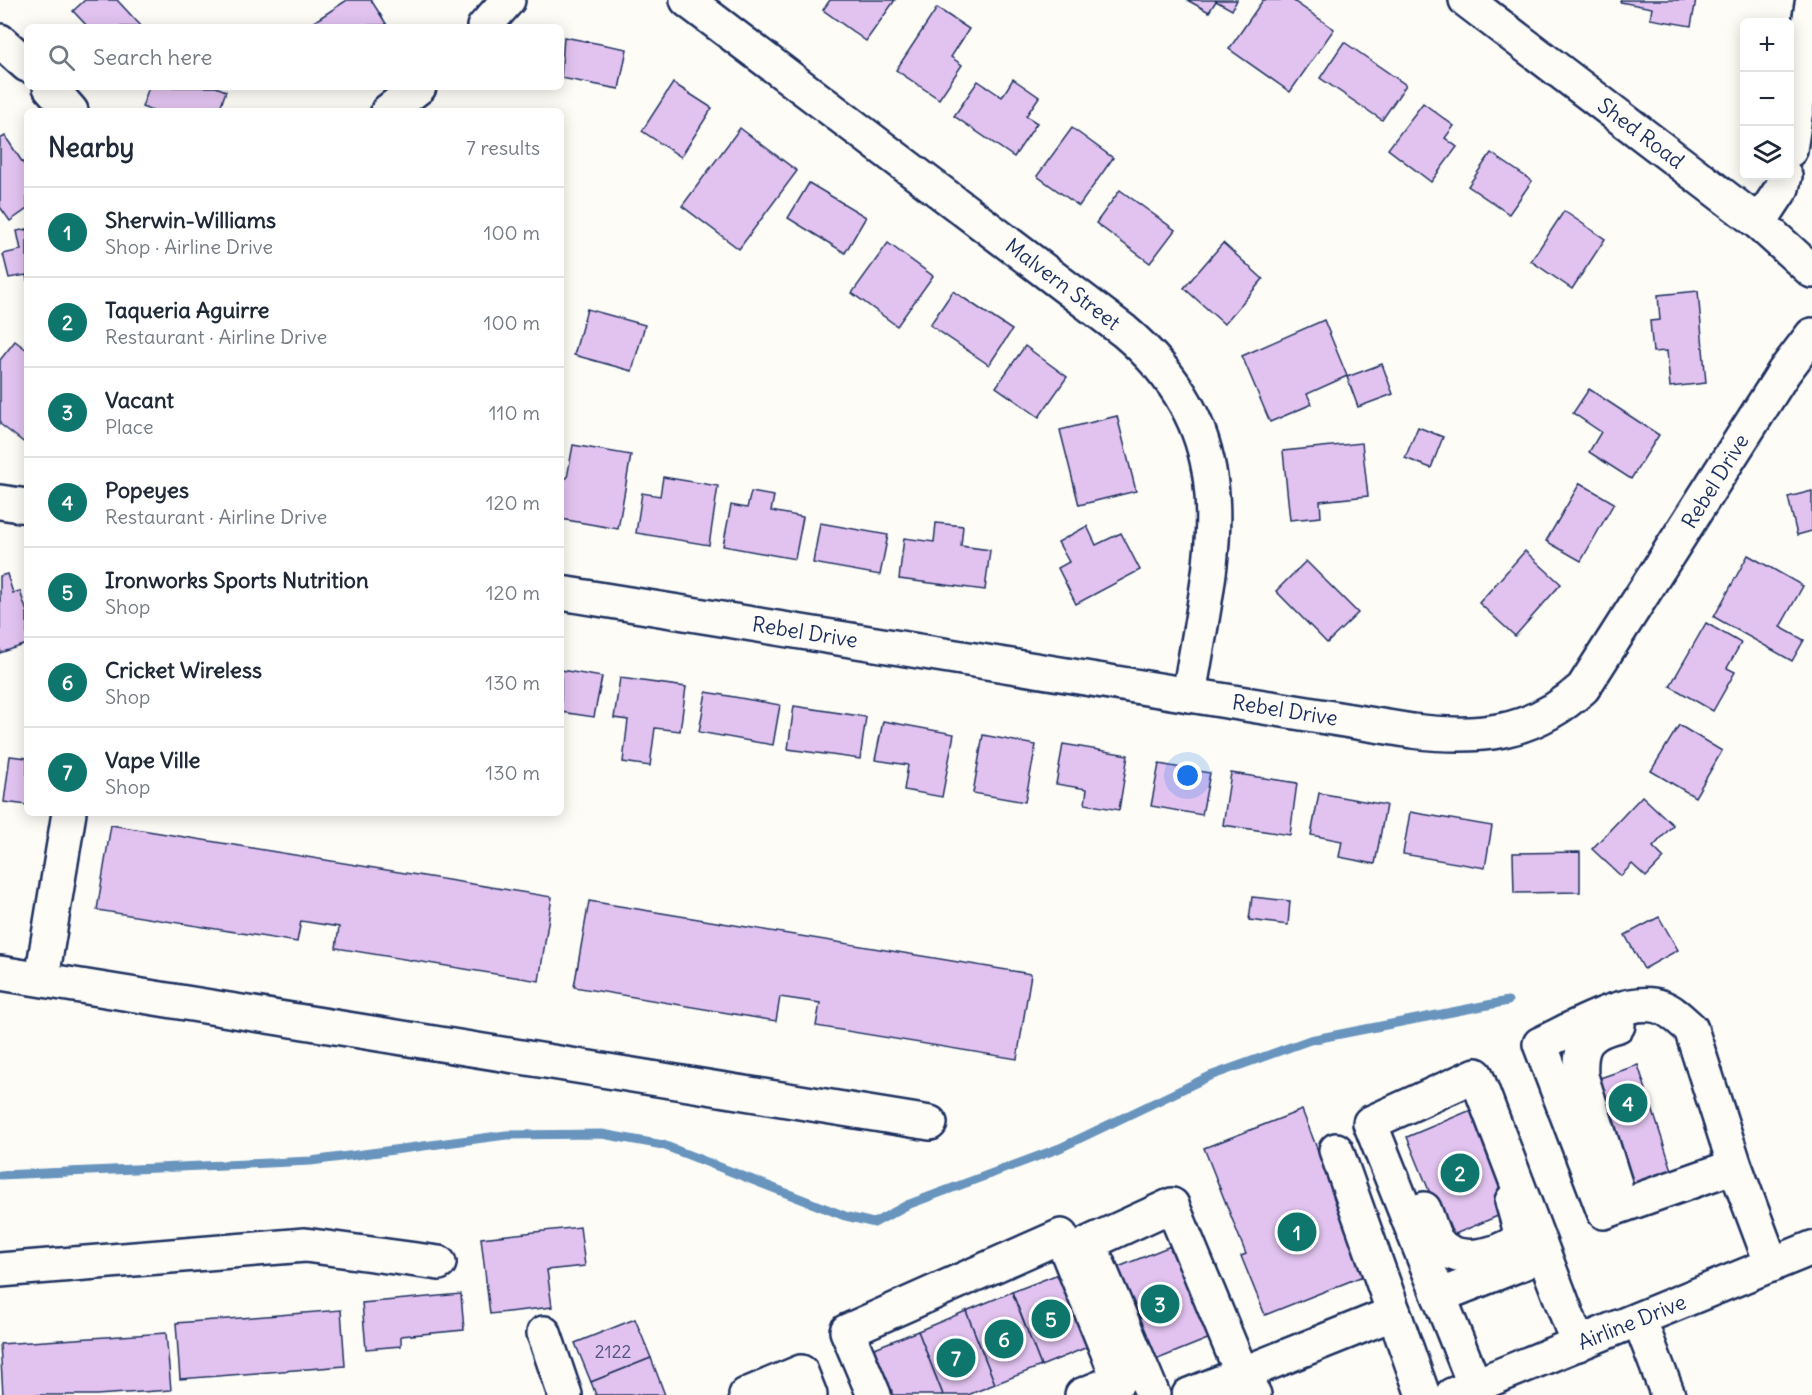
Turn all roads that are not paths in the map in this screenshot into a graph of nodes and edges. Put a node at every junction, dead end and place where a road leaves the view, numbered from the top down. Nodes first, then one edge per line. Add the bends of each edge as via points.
1 (508, 0) edge
2 (687, 0) edge
3 (1466, 0) edge
4 (1812, 4) edge
5 (487, 24) edge
6 (0, 41) edge
7 (24, 62) edge
8 (53, 90) edge
9 (415, 90) edge
10 (68, 108) edge
11 (392, 108) edge
12 (1794, 126) edge
13 (1784, 180) edge
14 (1760, 223) junction
15 (1812, 271) edge
16 (1812, 335) edge
17 (0, 502) edge
18 (24, 506) edge
19 (564, 593) edge
20 (1189, 695) junction
21 (69, 816) edge
22 (0, 973) edge
23 (42, 978) junction
24 (1691, 1029) junction
25 (1462, 1081) junction
26 (1388, 1115) junction
27 (930, 1123) dead end
28 (1336, 1150) dead end
29 (1735, 1166) junction
30 (1646, 1198) junction
31 (1812, 1248) edge
32 (1544, 1255) junction
33 (439, 1263) dead end
34 (1772, 1265) junction
35 (0, 1270) edge
36 (1439, 1296) junction
37 (1394, 1313) junction
38 (1639, 1319) junction
39 (544, 1333) dead end
40 (1578, 1344) junction
41 (1248, 1384) edge
42 (1463, 1390) edge
43 (565, 1395) edge
44 (746, 1395) edge
45 (810, 1395) edge
46 (874, 1395) edge
47 (1082, 1395) edge
48 (1153, 1395) edge
49 (1189, 1395) edge
50 (1424, 1395) edge
51 (1668, 1395) edge

1 - 5 street
2 - 20 street, Malvern Street via 1124,331 1167,374 1196,422 1215,508 1213,545
3 - 14 street, Shed Road
4 - 12 street
6 - 7 street
8 - 10 street
9 - 11 street
13 - 14 street
14 - 15 street, Shed Road
16 - 20 street, Rebel Drive via 1784,372 1583,688 1547,714 1503,731 1452,736
17 - 18 street
19 - 20 street, Rebel Drive
21 - 23 street
22 - 23 street
23 - 27 street
24 - 29 street
24 - 30 street via 1643,1021 1624,1024 1594,1033 1580,1058 1581,1076 1614,1181 1624,1194
24 - 30 street via 1661,1007 1640,1003 1540,1044 1604,1212
25 - 26 street
25 - 26 street via 1517,1213 1517,1241 1507,1249 1471,1257 1459,1255 1436,1240
25 - 32 street via 1476,1075
26 - 36 street via 1370,1123
28 - 37 street
29 - 30 street
29 - 34 street
31 - 34 street, Airline Drive
32 - 36 street
32 - 40 street
33 - 35 street via 305,1245
34 - 38 street, Airline Drive
36 - 42 street
37 - 41 street
37 - 50 street
38 - 40 street, Airline Drive
38 - 51 street
39 - 43 street
40 - 42 street, Airline Drive
41 - 48 street via 1172,1205 1089,1243
41 - 49 street
44 - 45 street via 801,1372
46 - 47 street via 847,1331 1061,1236 1119,1380

